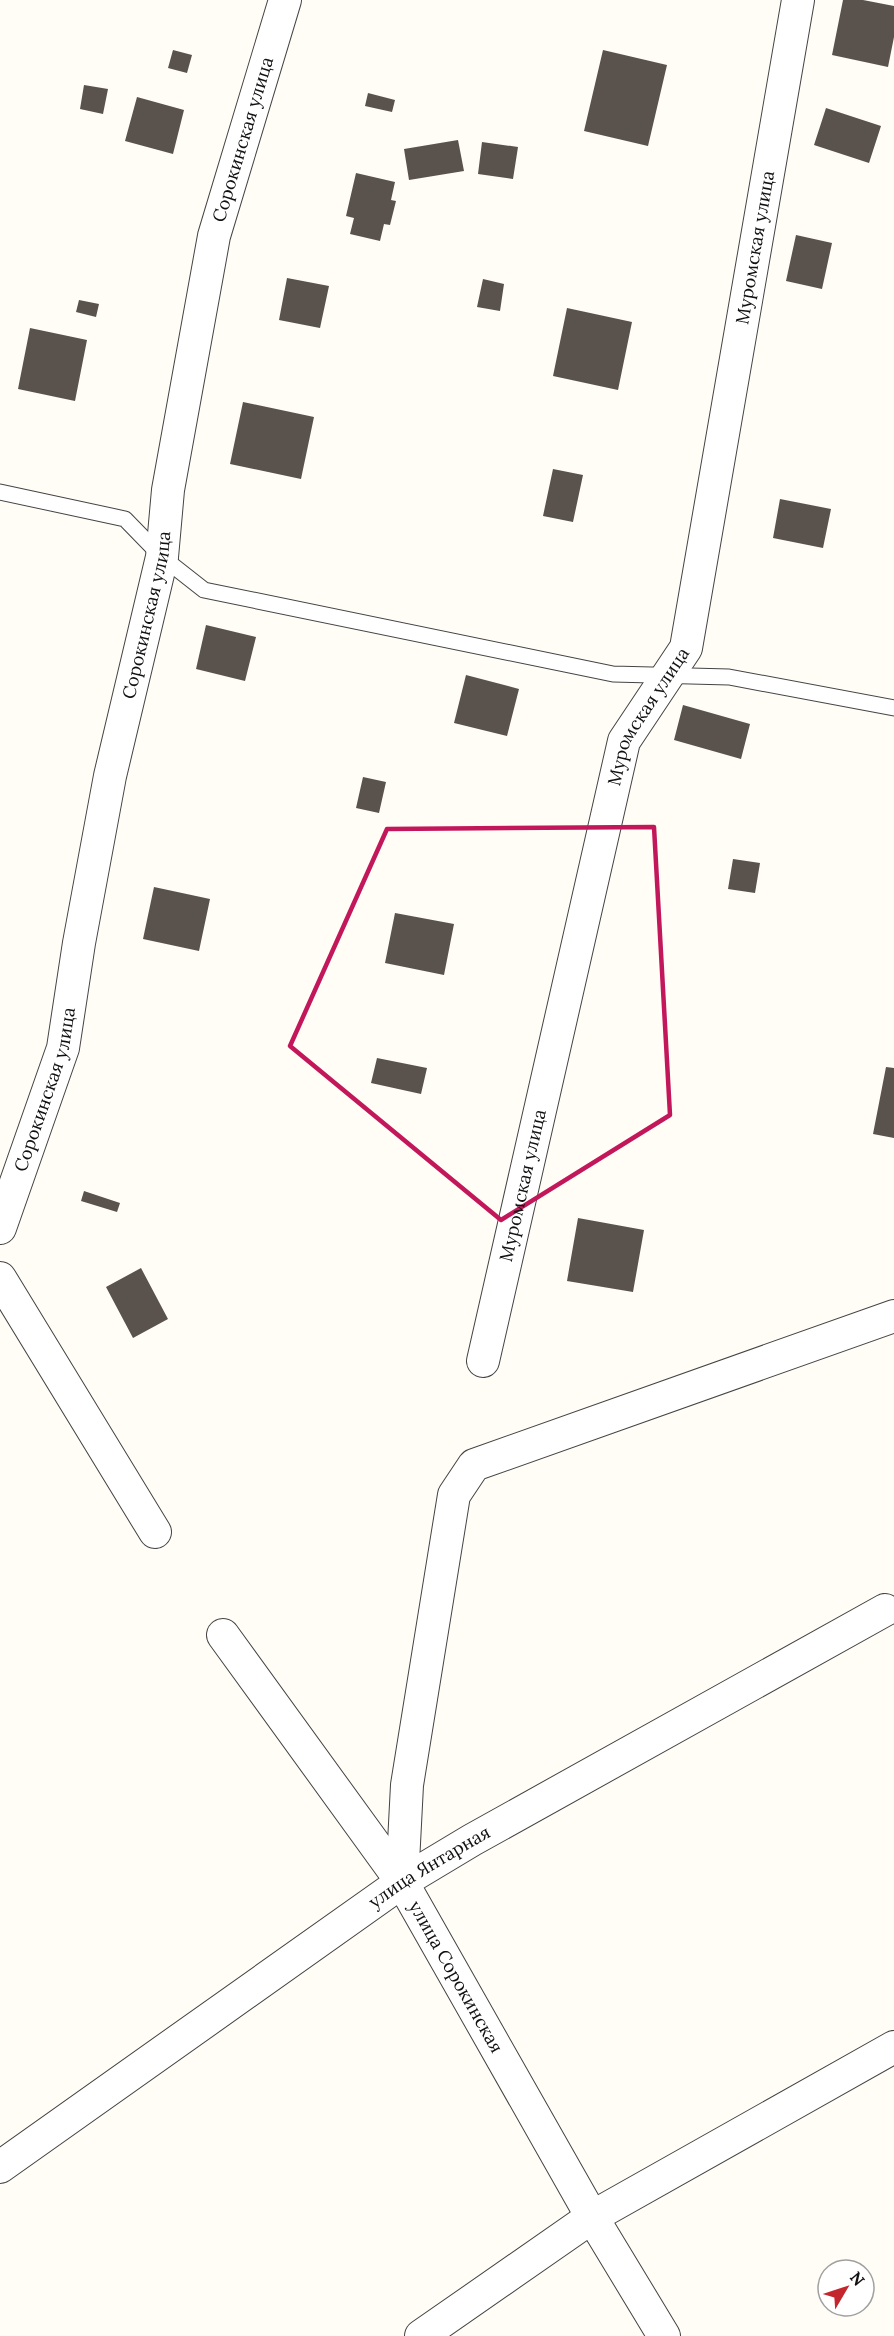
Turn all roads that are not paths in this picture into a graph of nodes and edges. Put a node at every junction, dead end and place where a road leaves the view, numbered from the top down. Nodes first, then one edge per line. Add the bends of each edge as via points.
1 (285, 0) edge
2 (798, 0) edge
3 (0, 492) edge
4 (162, 556) junction
5 (669, 675) junction
6 (894, 708) edge
7 (0, 1228) edge
8 (0, 1278) edge
9 (894, 1316) edge
10 (483, 1361) dead end
11 (155, 1532) dead end
12 (885, 1610) dead end
13 (223, 1635) dead end
14 (402, 1882) junction
15 (894, 2047) edge
16 (0, 2167) edge
17 (592, 2217) junction
18 (421, 2336) edge
19 (664, 2336) edge

1 - 4 street, Сорокинская улица via 214,236 168,490
2 - 5 street, Муромская улица via 686,648
3 - 4 lane via 125,519
4 - 5 lane via 204,590 613,674
4 - 7 street, Сорокинская улица via 110,776 63,1048
5 - 6 lane via 729,676
5 - 10 street, Муромская улица via 624,741
8 - 11 street
9 - 14 street via 474,1465 454,1495 407,1785
12 - 14 street, улица Янтарная
13 - 14 street, улица Сорокинская
14 - 16 street, улица Янтарная
14 - 17 street, улица Сорокинская
15 - 17 street
17 - 18 street
17 - 19 street, улица Сорокинская

